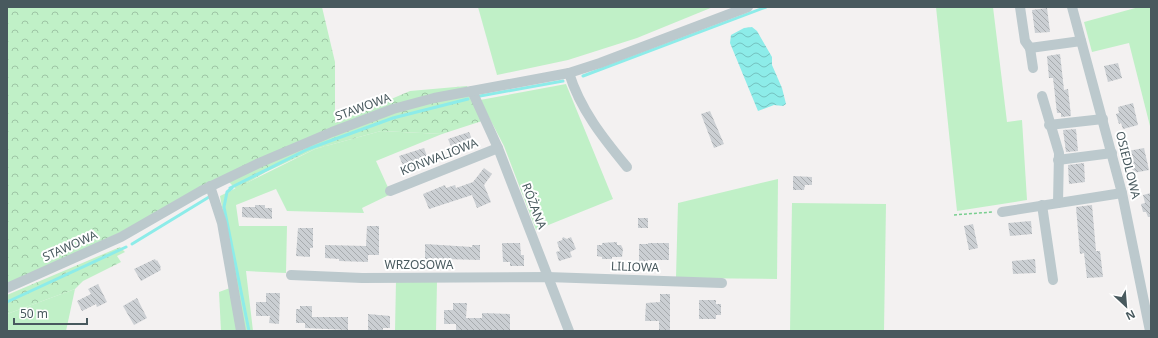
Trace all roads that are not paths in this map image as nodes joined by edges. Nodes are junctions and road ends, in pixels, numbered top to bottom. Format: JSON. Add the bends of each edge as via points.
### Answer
{"nodes":[{"id":1,"x":748,"y":7,"type":"edge"},
{"id":2,"x":1020,"y":7,"type":"edge"},
{"id":3,"x":1072,"y":7,"type":"edge"},
{"id":4,"x":1081,"y":41,"type":"junction"},
{"id":5,"x":1030,"y":48,"type":"junction"},
{"id":6,"x":1033,"y":68,"type":"dead end"},
{"id":7,"x":569,"y":73,"type":"junction"},
{"id":8,"x":472,"y":91,"type":"junction"},
{"id":9,"x":1042,"y":96,"type":"dead end"},
{"id":10,"x":1103,"y":119,"type":"junction"},
{"id":11,"x":1049,"y":124,"type":"junction"},
{"id":12,"x":498,"y":148,"type":"junction"},
{"id":13,"x":1112,"y":153,"type":"junction"},
{"id":14,"x":1058,"y":160,"type":"junction"},
{"id":15,"x":627,"y":167,"type":"dead end"},
{"id":16,"x":210,"y":186,"type":"junction"},
{"id":17,"x":390,"y":191,"type":"dead end"},
{"id":18,"x":1122,"y":193,"type":"junction"},
{"id":19,"x":1058,"y":203,"type":"junction"},
{"id":20,"x":1042,"y":206,"type":"junction"},
{"id":21,"x":1002,"y":212,"type":"road end"},
{"id":22,"x":291,"y":275,"type":"dead end"},
{"id":23,"x":547,"y":277,"type":"junction"},
{"id":24,"x":1053,"y":280,"type":"dead end"},
{"id":25,"x":722,"y":283,"type":"dead end"},
{"id":26,"x":7,"y":288,"type":"edge"},
{"id":27,"x":240,"y":331,"type":"edge"},
{"id":28,"x":569,"y":331,"type":"edge"},
{"id":29,"x":1150,"y":331,"type":"edge"}],
"edges":[{"from":1,"to":7,"type":"street","name":"STAWOWA"},
{"from":2,"to":5,"type":"street","via":[[1025,41]]},
{"from":3,"to":4,"type":"street","name":"OSIEDLOWA"},
{"from":4,"to":5,"type":"street"},
{"from":4,"to":10,"type":"street","name":"OSIEDLOWA"},
{"from":5,"to":6,"type":"street"},
{"from":7,"to":8,"type":"street","name":"STAWOWA"},
{"from":7,"to":15,"type":"street","via":[[593,124]]},
{"from":8,"to":12,"type":"street","name":"RÓŻANA"},
{"from":8,"to":16,"type":"street","name":"STAWOWA","via":[[393,109],[295,147]]},
{"from":9,"to":11,"type":"street"},
{"from":10,"to":11,"type":"street"},
{"from":10,"to":13,"type":"street","name":"OSIEDLOWA"},
{"from":11,"to":14,"type":"street","via":[[1059,153]]},
{"from":12,"to":17,"type":"street","name":"KONWALIOWA"},
{"from":12,"to":23,"type":"street","name":"RÓŻANA"},
{"from":13,"to":14,"type":"street"},
{"from":13,"to":18,"type":"street","name":"OSIEDLOWA"},
{"from":14,"to":19,"type":"street"},
{"from":16,"to":26,"type":"street","name":"STAWOWA","via":[[121,237]]},
{"from":16,"to":27,"type":"street","via":[[222,223]]},
{"from":18,"to":19,"type":"street"},
{"from":18,"to":29,"type":"street","name":"OSIEDLOWA"},
{"from":19,"to":20,"type":"street"},
{"from":20,"to":21,"type":"street"},
{"from":20,"to":24,"type":"street"},
{"from":22,"to":23,"type":"street","name":"WRZOSOWA","via":[[362,278]]},
{"from":23,"to":25,"type":"street","name":"LILIOWA"},
{"from":23,"to":28,"type":"street","name":"RÓŻANA"}]}
